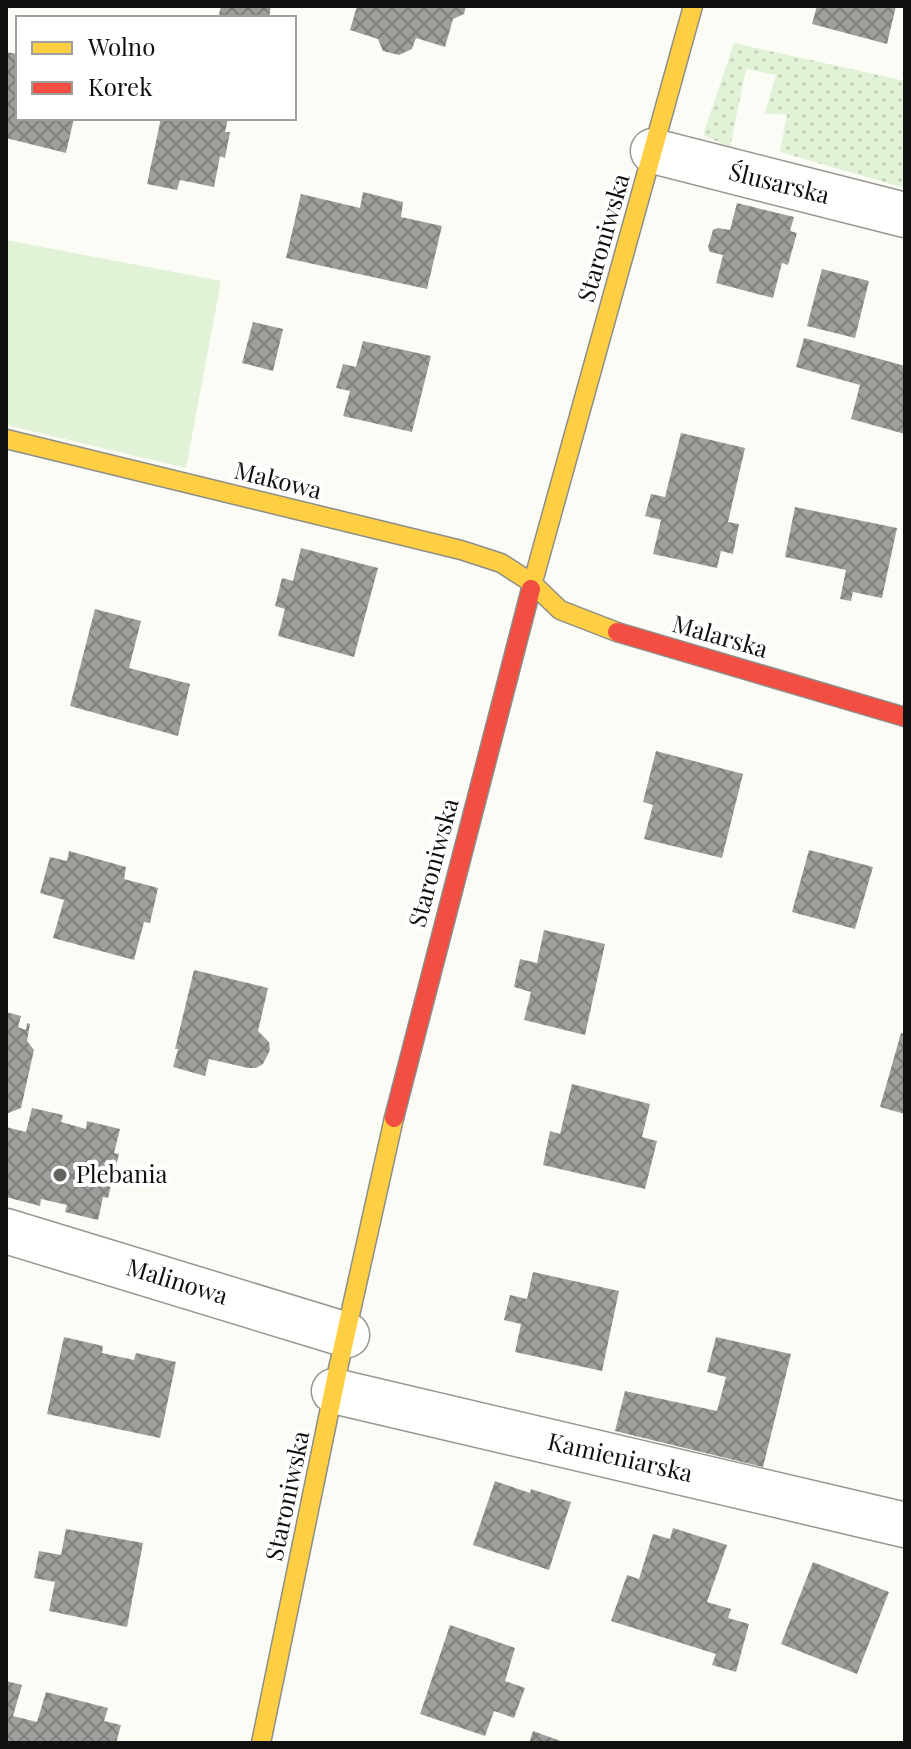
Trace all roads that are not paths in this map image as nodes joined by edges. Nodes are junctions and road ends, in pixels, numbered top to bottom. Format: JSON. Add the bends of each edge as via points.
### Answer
{"nodes":[{"id":1,"x":693,"y":6,"type":"edge"},
{"id":2,"x":653,"y":151,"type":"junction"},
{"id":3,"x":905,"y":215,"type":"edge"},
{"id":4,"x":6,"y":439,"type":"edge"},
{"id":5,"x":532,"y":583,"type":"junction"},
{"id":6,"x":905,"y":717,"type":"edge"},
{"id":7,"x":6,"y":1231,"type":"edge"},
{"id":8,"x":347,"y":1335,"type":"junction"},
{"id":9,"x":334,"y":1391,"type":"junction"},
{"id":10,"x":904,"y":1520,"type":"edge"},
{"id":11,"x":261,"y":1743,"type":"edge"}],
"edges":[{"from":1,"to":2,"type":"street","name":"Staroniwska"},
{"from":2,"to":3,"type":"street","name":"Ślusarska"},
{"from":2,"to":5,"type":"street","name":"Staroniwska"},
{"from":4,"to":5,"type":"street","name":"Makowa","via":[[461,550],[501,563]]},
{"from":5,"to":6,"type":"street","name":"Malarska","via":[[560,610],[604,628]]},
{"from":5,"to":8,"type":"street","name":"Staroniwska","via":[[387,1151]]},
{"from":7,"to":8,"type":"street","name":"Malinowa"},
{"from":8,"to":9,"type":"street","name":"Staroniwska"},
{"from":9,"to":10,"type":"street","name":"Kamieniarska"},
{"from":9,"to":11,"type":"street","name":"Staroniwska"}]}
